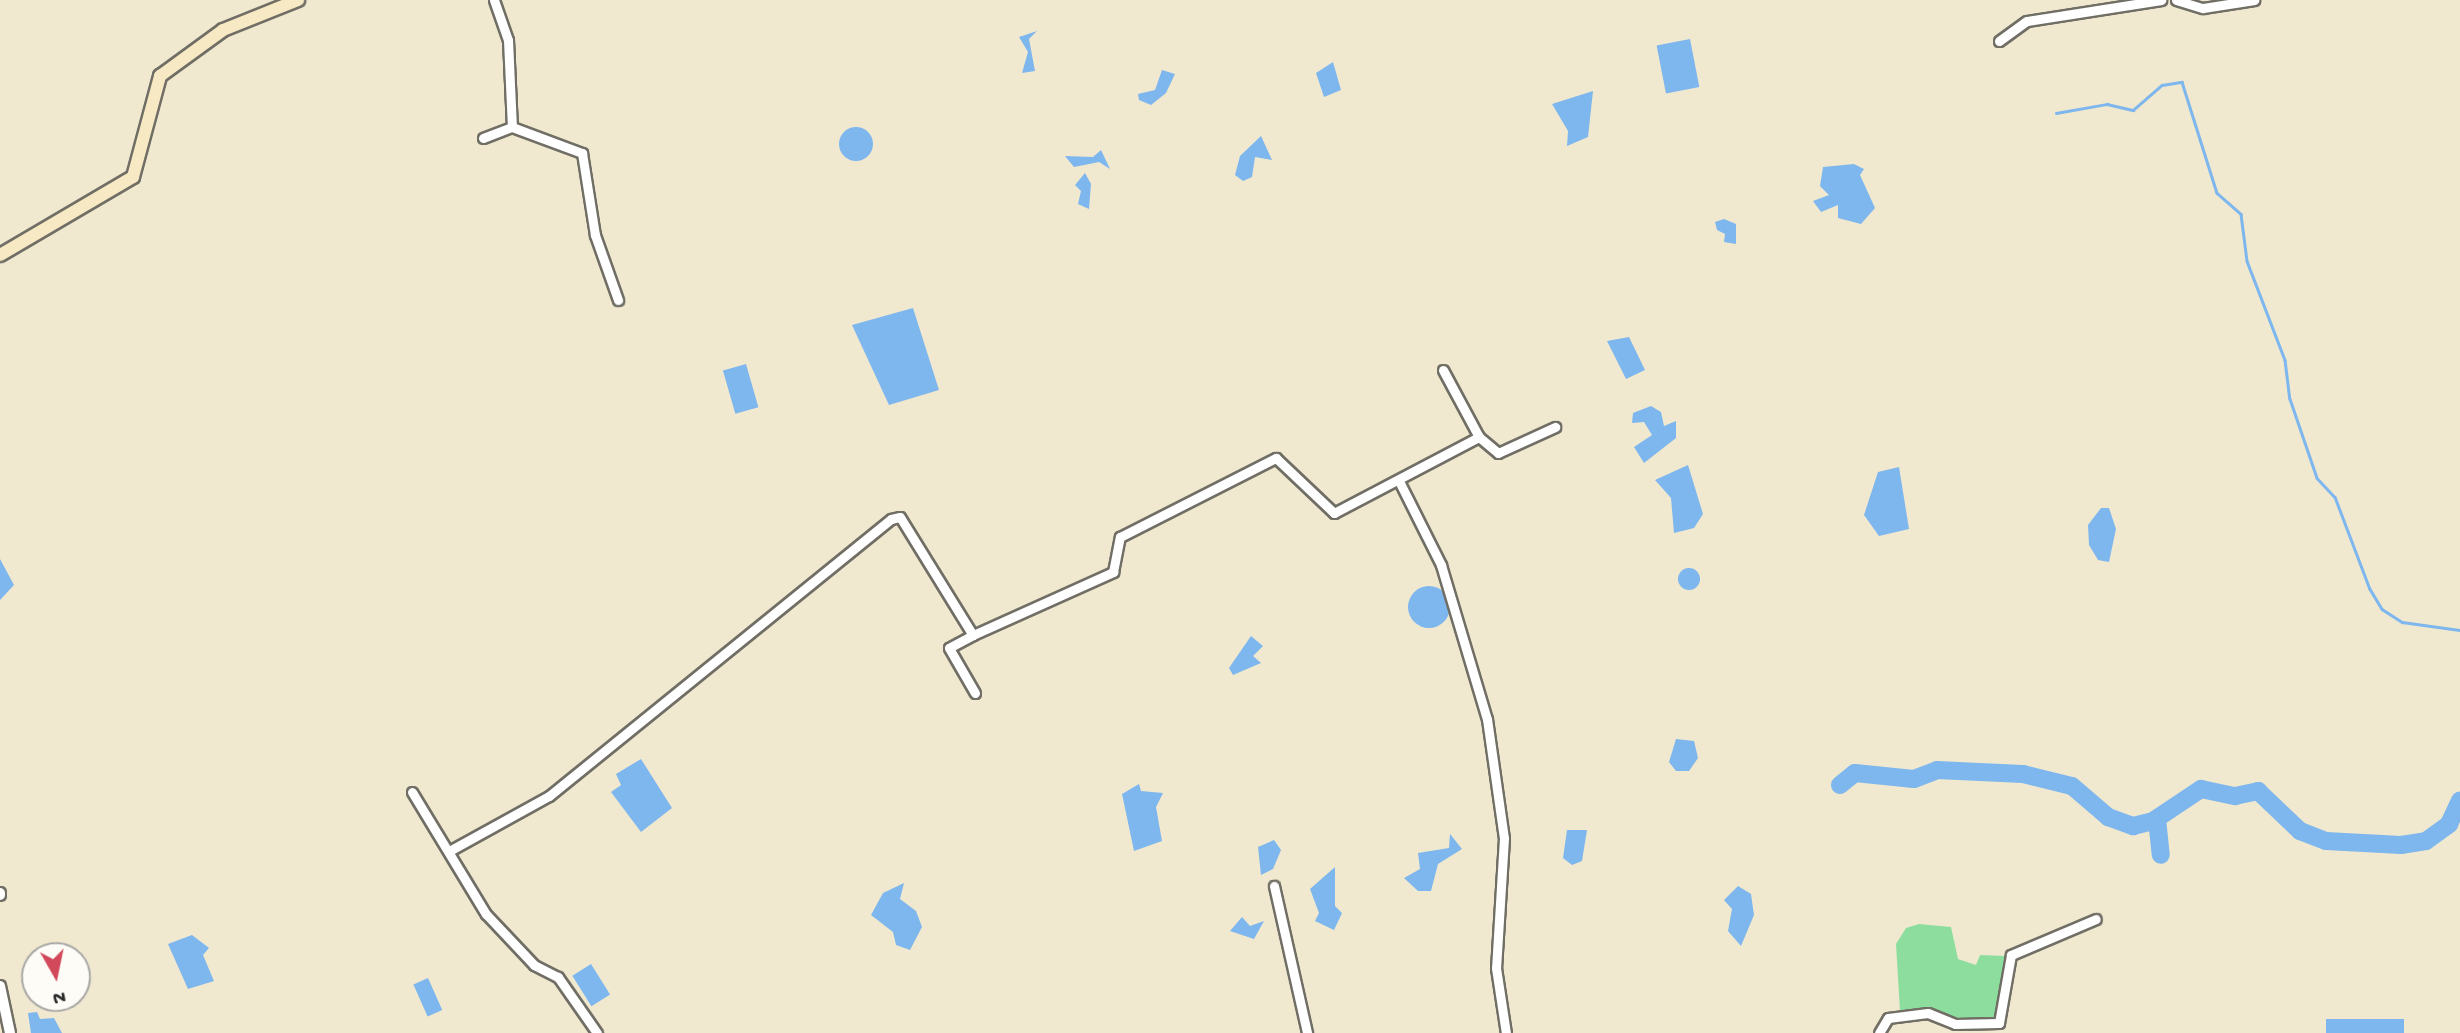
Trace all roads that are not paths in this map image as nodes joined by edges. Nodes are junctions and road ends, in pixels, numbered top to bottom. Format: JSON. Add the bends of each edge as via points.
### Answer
{"nodes":[{"id":1,"x":298,"y":0,"type":"edge"},
{"id":2,"x":494,"y":0,"type":"edge"},
{"id":3,"x":2161,"y":0,"type":"edge"},
{"id":4,"x":2176,"y":0,"type":"edge"},
{"id":5,"x":2254,"y":0,"type":"edge"},
{"id":6,"x":1999,"y":41,"type":"dead end"},
{"id":7,"x":512,"y":127,"type":"junction"},
{"id":8,"x":483,"y":138,"type":"dead end"},
{"id":9,"x":0,"y":255,"type":"edge"},
{"id":10,"x":618,"y":300,"type":"dead end"},
{"id":11,"x":1443,"y":370,"type":"dead end"},
{"id":12,"x":1555,"y":427,"type":"dead end"},
{"id":13,"x":1479,"y":437,"type":"junction"},
{"id":14,"x":1399,"y":481,"type":"junction"},
{"id":15,"x":972,"y":635,"type":"junction"},
{"id":16,"x":975,"y":693,"type":"dead end"},
{"id":17,"x":412,"y":792,"type":"dead end"},
{"id":18,"x":451,"y":850,"type":"junction"},
{"id":19,"x":1274,"y":886,"type":"dead end"},
{"id":20,"x":2096,"y":919,"type":"dead end"},
{"id":21,"x":0,"y":986,"type":"edge"},
{"id":22,"x":10,"y":1033,"type":"edge"},
{"id":23,"x":597,"y":1033,"type":"edge"},
{"id":24,"x":1307,"y":1033,"type":"edge"},
{"id":25,"x":1506,"y":1033,"type":"edge"},
{"id":26,"x":1879,"y":1033,"type":"edge"}],
"edges":[{"from":1,"to":9,"type":"main road","via":[[223,30],[160,76],[133,177]]},
{"from":2,"to":7,"type":"street","via":[[508,40]]},
{"from":3,"to":6,"type":"street","via":[[2027,21]]},
{"from":4,"to":5,"type":"street","via":[[2203,8]]},
{"from":7,"to":8,"type":"street"},
{"from":7,"to":10,"type":"street","via":[[582,153],[595,235]]},
{"from":11,"to":13,"type":"street"},
{"from":12,"to":13,"type":"street","via":[[1500,454]]},
{"from":13,"to":14,"type":"street"},
{"from":14,"to":15,"type":"street","via":[[1329,513],[1276,458],[1120,537],[1113,572]]},
{"from":14,"to":25,"type":"street","via":[[1441,565],[1487,719],[1504,838],[1496,968]]},
{"from":15,"to":16,"type":"street","via":[[949,648]]},
{"from":15,"to":18,"type":"street","via":[[900,517],[891,519],[549,796]]},
{"from":17,"to":18,"type":"street"},
{"from":18,"to":23,"type":"street","via":[[486,914],[534,965],[558,977]]},
{"from":19,"to":24,"type":"street"},
{"from":20,"to":26,"type":"street","via":[[2011,954],[1999,1023],[1955,1024],[1928,1013],[1888,1018]]},
{"from":21,"to":22,"type":"street"}]}
